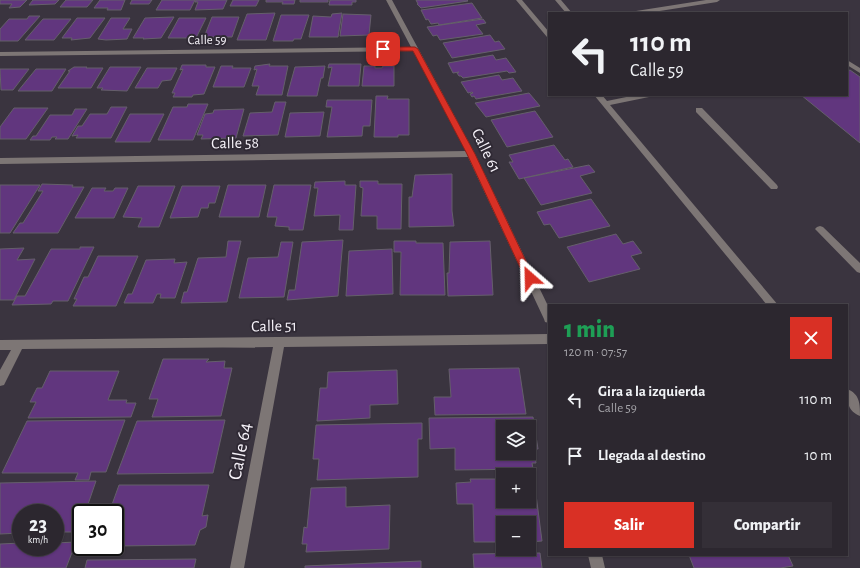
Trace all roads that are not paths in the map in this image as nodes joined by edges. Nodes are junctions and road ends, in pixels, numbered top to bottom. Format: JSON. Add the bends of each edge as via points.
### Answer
{"nodes":[{"id":1,"x":389,"y":0,"type":"edge"},
{"id":2,"x":519,"y":0,"type":"edge"},
{"id":3,"x":558,"y":0,"type":"edge"},
{"id":4,"x":717,"y":0,"type":"edge"},
{"id":5,"x":568,"y":12,"type":"edge"},
{"id":6,"x":642,"y":12,"type":"edge"},
{"id":7,"x":548,"y":35,"type":"edge"},
{"id":8,"x":415,"y":49,"type":"junction"},
{"id":9,"x":0,"y":54,"type":"edge"},
{"id":10,"x":848,"y":63,"type":"edge"},
{"id":11,"x":860,"y":70,"type":"edge"},
{"id":12,"x":599,"y":96,"type":"edge"},
{"id":13,"x":642,"y":96,"type":"edge"},
{"id":14,"x":606,"y":104,"type":"junction"},
{"id":15,"x":699,"y":110,"type":"dead end"},
{"id":16,"x":471,"y":154,"type":"junction"},
{"id":17,"x":0,"y":161,"type":"edge"},
{"id":18,"x":774,"y":187,"type":"dead end"},
{"id":19,"x":820,"y":229,"type":"dead end"},
{"id":20,"x":860,"y":269,"type":"edge"},
{"id":21,"x":772,"y":304,"type":"edge"},
{"id":22,"x":548,"y":317,"type":"edge"},
{"id":23,"x":548,"y":339,"type":"edge"},
{"id":24,"x":280,"y":341,"type":"junction"},
{"id":25,"x":0,"y":345,"type":"edge"},
{"id":26,"x":19,"y":345,"type":"junction"},
{"id":27,"x":0,"y":381,"type":"edge"},
{"id":28,"x":848,"y":395,"type":"edge"},
{"id":29,"x":860,"y":410,"type":"edge"},
{"id":30,"x":595,"y":556,"type":"edge"},
{"id":31,"x":236,"y":568,"type":"edge"},
{"id":32,"x":598,"y":568,"type":"edge"}],
"edges":[{"from":1,"to":8,"type":"street","name":"Calle 61"},
{"from":2,"to":7,"type":"street"},
{"from":3,"to":5,"type":"street"},
{"from":4,"to":6,"type":"street"},
{"from":8,"to":9,"type":"street","name":"Calle 59"},
{"from":8,"to":16,"type":"street","name":"Calle 61"},
{"from":10,"to":11,"type":"street"},
{"from":12,"to":14,"type":"street"},
{"from":13,"to":14,"type":"street"},
{"from":14,"to":21,"type":"street"},
{"from":15,"to":18,"type":"street"},
{"from":16,"to":17,"type":"street","name":"Calle 58"},
{"from":16,"to":22,"type":"street","name":"Calle 61"},
{"from":19,"to":20,"type":"street"},
{"from":23,"to":24,"type":"street","name":"Calle 51"},
{"from":24,"to":26,"type":"street","name":"Calle 51"},
{"from":24,"to":31,"type":"street","name":"Calle 64"},
{"from":25,"to":26,"type":"street","name":"Calle 51"},
{"from":26,"to":27,"type":"street"},
{"from":28,"to":29,"type":"street"},
{"from":30,"to":32,"type":"street"}]}
